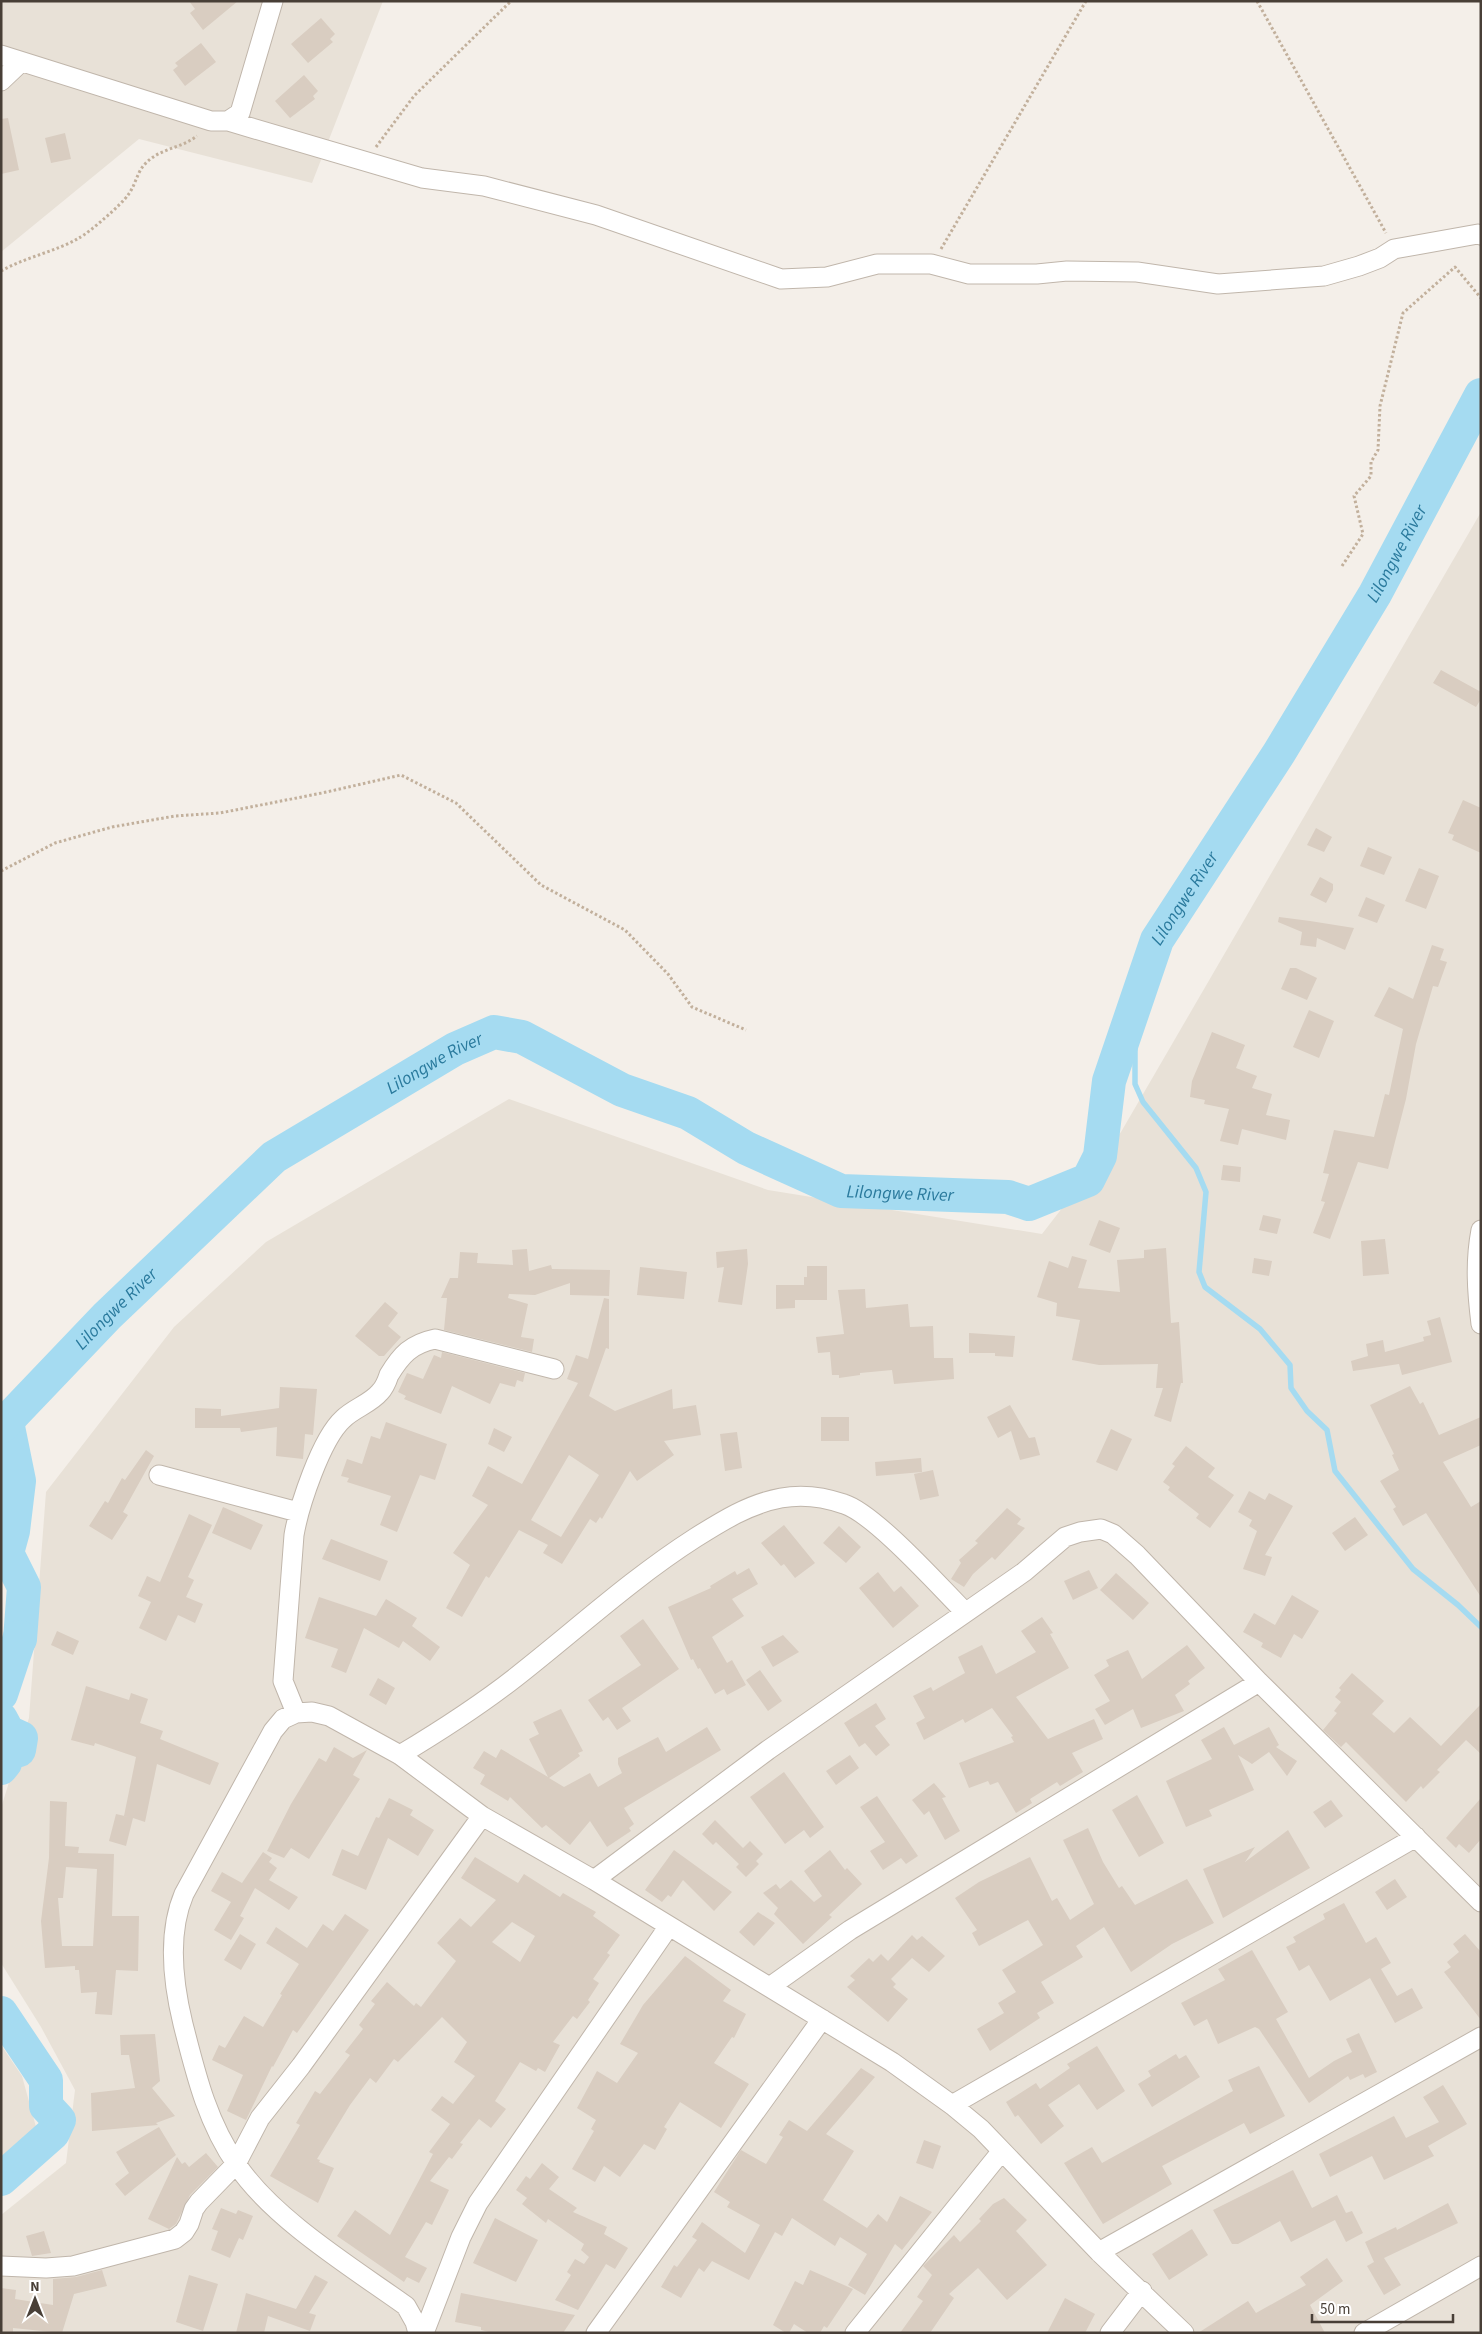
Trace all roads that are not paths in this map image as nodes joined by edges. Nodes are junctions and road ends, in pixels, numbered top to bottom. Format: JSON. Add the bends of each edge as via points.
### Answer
{"nodes":[{"id":1,"x":273,"y":1,"type":"edge"},
{"id":2,"x":1,"y":55,"type":"edge"},
{"id":3,"x":21,"y":62,"type":"junction"},
{"id":4,"x":1,"y":81,"type":"edge"},
{"id":5,"x":219,"y":121,"type":"junction"},
{"id":6,"x":1481,"y":235,"type":"edge"},
{"id":7,"x":1481,"y":1230,"type":"edge"},
{"id":8,"x":1481,"y":1324,"type":"edge"},
{"id":9,"x":554,"y":1369,"type":"dead end"},
{"id":10,"x":158,"y":1475,"type":"dead end"},
{"id":11,"x":298,"y":1512,"type":"junction"},
{"id":12,"x":965,"y":1612,"type":"junction"},
{"id":13,"x":1260,"y":1682,"type":"junction"},
{"id":14,"x":296,"y":1713,"type":"junction"},
{"id":15,"x":400,"y":1755,"type":"junction"},
{"id":16,"x":482,"y":1816,"type":"junction"},
{"id":17,"x":1416,"y":1837,"type":"junction"},
{"id":18,"x":594,"y":1880,"type":"junction"},
{"id":19,"x":1481,"y":1902,"type":"edge"},
{"id":20,"x":669,"y":1926,"type":"junction"},
{"id":21,"x":770,"y":1986,"type":"junction"},
{"id":22,"x":822,"y":2019,"type":"junction"},
{"id":23,"x":1481,"y":2037,"type":"edge"},
{"id":24,"x":952,"y":2104,"type":"junction"},
{"id":25,"x":1001,"y":2152,"type":"junction"},
{"id":26,"x":236,"y":2164,"type":"junction"},
{"id":27,"x":1100,"y":2252,"type":"junction"},
{"id":28,"x":1,"y":2266,"type":"edge"},
{"id":29,"x":1481,"y":2266,"type":"edge"},
{"id":30,"x":1142,"y":2290,"type":"junction"},
{"id":31,"x":418,"y":2333,"type":"edge"},
{"id":32,"x":424,"y":2333,"type":"edge"},
{"id":33,"x":596,"y":2333,"type":"edge"},
{"id":34,"x":855,"y":2333,"type":"edge"},
{"id":35,"x":1110,"y":2333,"type":"edge"},
{"id":36,"x":1184,"y":2333,"type":"edge"},
{"id":37,"x":1364,"y":2333,"type":"edge"}],
"edges":[{"from":1,"to":5,"type":"street","via":[[240,113]]},
{"from":2,"to":3,"type":"street"},
{"from":3,"to":4,"type":"street"},
{"from":3,"to":5,"type":"street"},
{"from":5,"to":6,"type":"street","via":[[422,178],[484,186],[596,215],[781,278],[827,277],[877,264],[931,264],[969,274],[1137,272],[1218,284],[1324,276],[1380,258],[1394,249]]},
{"from":7,"to":8,"type":"street","via":[[1476,1282]]},
{"from":9,"to":11,"type":"street","via":[[435,1339],[415,1345],[399,1358],[381,1392],[340,1421],[325,1445]]},
{"from":10,"to":11,"type":"street"},
{"from":11,"to":14,"type":"street","via":[[283,1681]]},
{"from":12,"to":13,"type":"street","via":[[1024,1572],[1065,1537],[1101,1529],[1113,1534],[1137,1555]]},
{"from":12,"to":15,"type":"street","via":[[893,1540],[846,1504],[804,1496],[781,1498],[752,1506],[724,1520],[660,1560],[462,1718]]},
{"from":12,"to":18,"type":"street","via":[[768,1750]]},
{"from":13,"to":17,"type":"street"},
{"from":13,"to":21,"type":"street","via":[[850,1930]]},
{"from":14,"to":15,"type":"street","via":[[329,1716]]},
{"from":14,"to":26,"type":"street","via":[[284,1719],[273,1731],[177,1909],[174,1964],[177,1999],[199,2088]]},
{"from":15,"to":16,"type":"street"},
{"from":16,"to":18,"type":"street"},
{"from":16,"to":26,"type":"street","via":[[302,2066],[260,2118]]},
{"from":17,"to":19,"type":"street"},
{"from":17,"to":24,"type":"street"},
{"from":18,"to":20,"type":"street"},
{"from":20,"to":21,"type":"street"},
{"from":20,"to":32,"type":"street","via":[[478,2203],[461,2237]]},
{"from":21,"to":22,"type":"street"},
{"from":22,"to":24,"type":"street"},
{"from":22,"to":33,"type":"street"},
{"from":23,"to":27,"type":"street"},
{"from":24,"to":25,"type":"street"},
{"from":25,"to":27,"type":"street"},
{"from":25,"to":34,"type":"street"},
{"from":26,"to":28,"type":"street","via":[[199,2202],[184,2232],[175,2239],[73,2266]]},
{"from":26,"to":31,"type":"street","via":[[248,2181],[286,2217],[406,2306],[416,2322]]},
{"from":27,"to":30,"type":"street"},
{"from":29,"to":37,"type":"street"},
{"from":30,"to":35,"type":"street"},
{"from":30,"to":36,"type":"street"}]}
